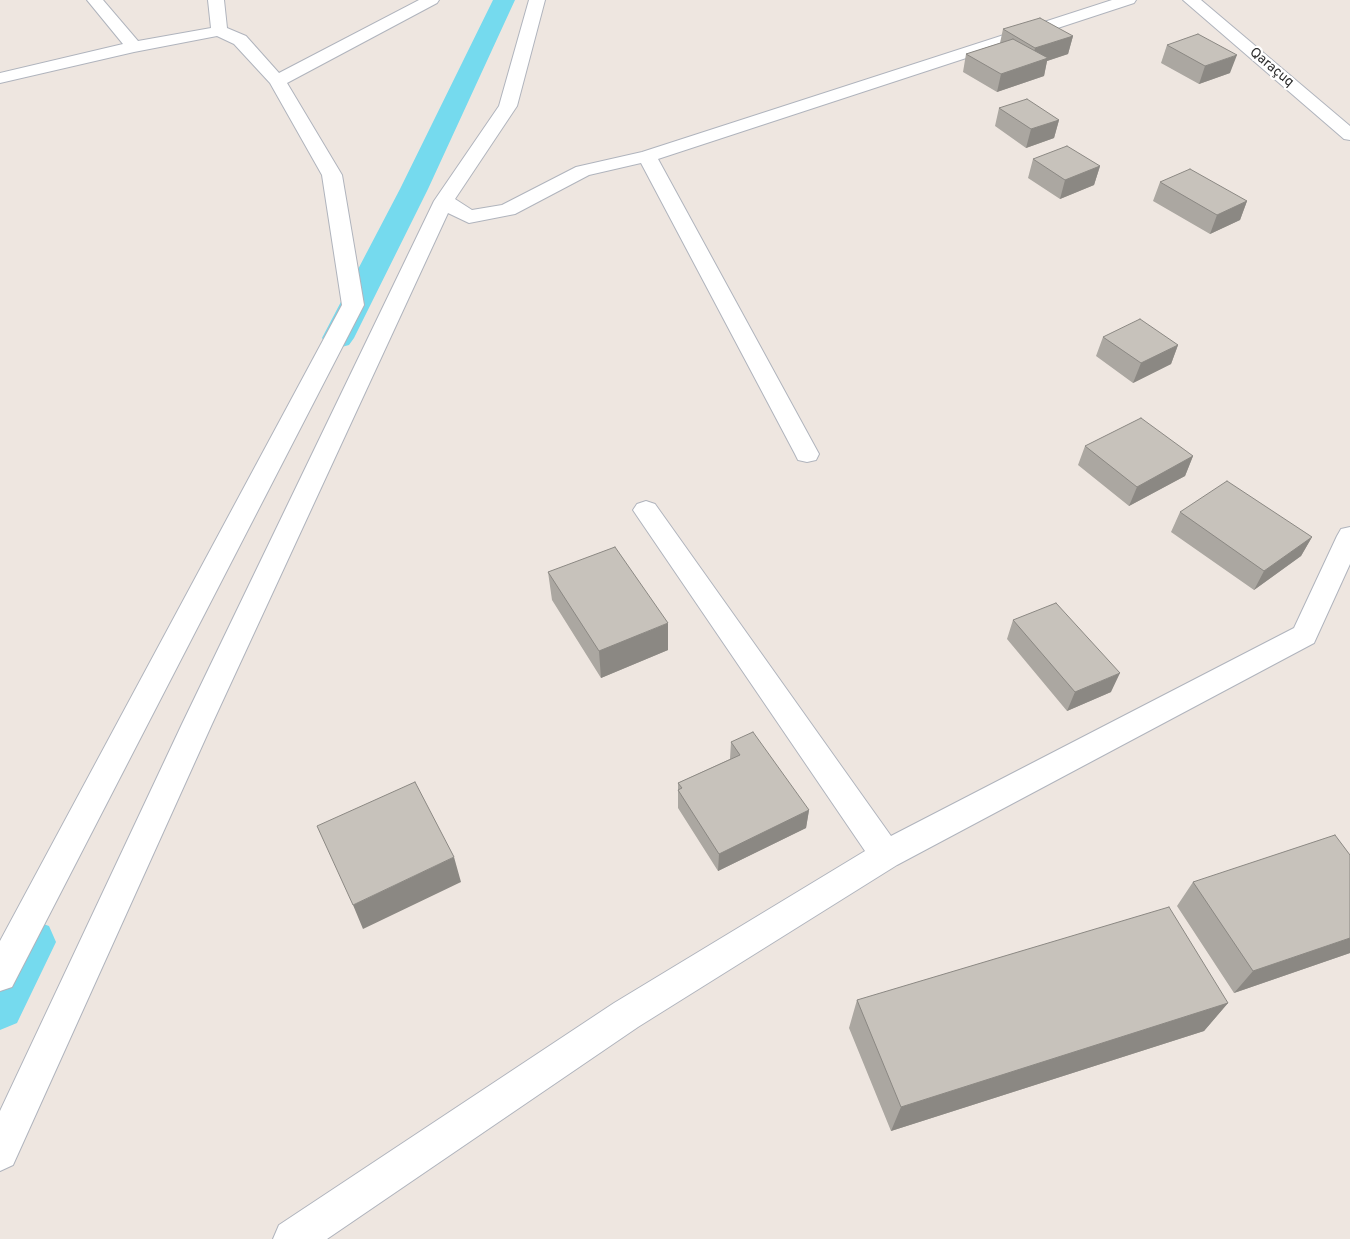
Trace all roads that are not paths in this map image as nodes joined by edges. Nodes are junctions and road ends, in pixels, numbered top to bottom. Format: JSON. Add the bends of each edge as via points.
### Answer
{"nodes":[{"id":1,"x":95,"y":0,"type":"edge"},
{"id":2,"x":216,"y":0,"type":"edge"},
{"id":3,"x":431,"y":0,"type":"edge"},
{"id":4,"x":537,"y":0,"type":"edge"},
{"id":5,"x":1128,"y":0,"type":"edge"},
{"id":6,"x":1191,"y":0,"type":"edge"},
{"id":7,"x":220,"y":31,"type":"junction"},
{"id":8,"x":134,"y":47,"type":"junction"},
{"id":9,"x":0,"y":78,"type":"edge"},
{"id":10,"x":277,"y":81,"type":"junction"},
{"id":11,"x":1350,"y":135,"type":"edge"},
{"id":12,"x":647,"y":156,"type":"junction"},
{"id":13,"x":444,"y":201,"type":"junction"},
{"id":14,"x":807,"y":454,"type":"dead end"},
{"id":15,"x":646,"y":510,"type":"dead end"},
{"id":16,"x":1350,"y":536,"type":"edge"},
{"id":17,"x":886,"y":855,"type":"junction"},
{"id":18,"x":0,"y":975,"type":"edge"},
{"id":19,"x":0,"y":1152,"type":"edge"},
{"id":20,"x":293,"y":1239,"type":"edge"}],
"edges":[{"from":1,"to":8,"type":"street"},
{"from":2,"to":7,"type":"street"},
{"from":3,"to":10,"type":"street"},
{"from":4,"to":13,"type":"street","via":[[508,106]]},
{"from":5,"to":12,"type":"street"},
{"from":6,"to":11,"type":"street","name":"Qaraçuq"},
{"from":7,"to":8,"type":"street"},
{"from":7,"to":10,"type":"street","via":[[240,40]]},
{"from":8,"to":9,"type":"street"},
{"from":10,"to":18,"type":"street","via":[[332,175],[353,305]]},
{"from":12,"to":13,"type":"street","via":[[583,171],[508,210],[469,218]]},
{"from":12,"to":14,"type":"street"},
{"from":13,"to":19,"type":"street","via":[[197,724]]},
{"from":15,"to":17,"type":"street"},
{"from":16,"to":17,"type":"street","via":[[1304,635]]},
{"from":17,"to":20,"type":"street","via":[[626,1015]]}]}
